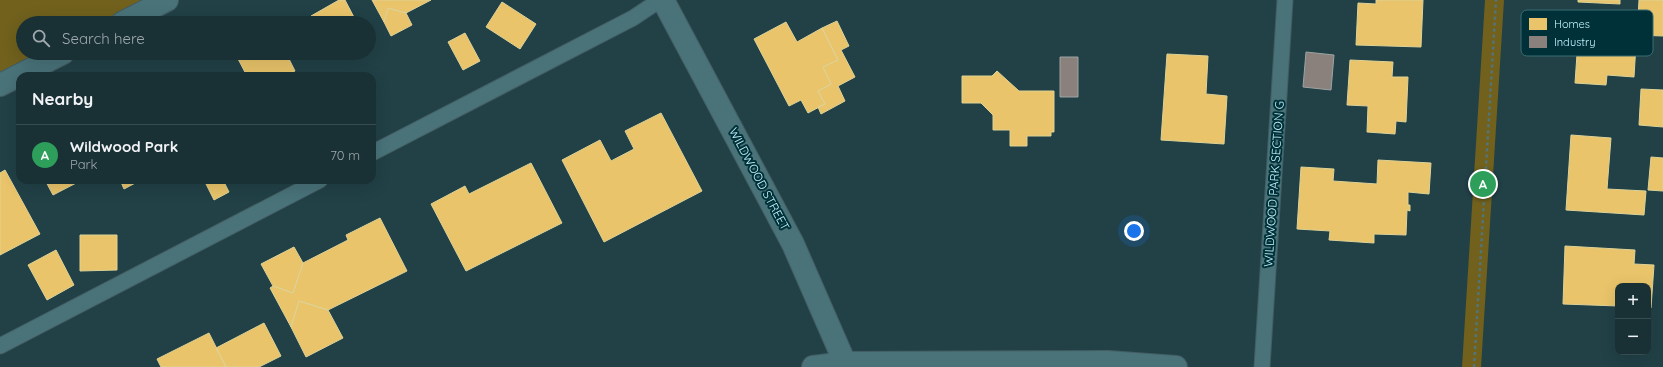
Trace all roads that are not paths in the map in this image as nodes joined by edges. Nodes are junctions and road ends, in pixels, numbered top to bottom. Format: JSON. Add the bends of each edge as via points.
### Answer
{"nodes":[{"id":1,"x":167,"y":0,"type":"edge"},
{"id":2,"x":660,"y":0,"type":"edge"},
{"id":3,"x":663,"y":0,"type":"edge"},
{"id":4,"x":1285,"y":0,"type":"edge"},
{"id":5,"x":136,"y":16,"type":"edge"},
{"id":6,"x":50,"y":60,"type":"edge"},
{"id":7,"x":27,"y":72,"type":"edge"},
{"id":8,"x":16,"y":78,"type":"edge"},
{"id":9,"x":0,"y":86,"type":"edge"},
{"id":10,"x":376,"y":151,"type":"edge"},
{"id":11,"x":312,"y":184,"type":"edge"},
{"id":12,"x":0,"y":346,"type":"edge"},
{"id":13,"x":845,"y":363,"type":"junction"},
{"id":14,"x":813,"y":367,"type":"edge"},
{"id":15,"x":1176,"y":367,"type":"edge"},
{"id":16,"x":1262,"y":367,"type":"edge"}],
"edges":[{"from":1,"to":5,"type":"street"},
{"from":2,"to":10,"type":"lane","via":[[632,18]]},
{"from":3,"to":13,"type":"street","name":"WILDWOOD STREET","via":[[793,244]]},
{"from":4,"to":16,"type":"lane","name":"WILDWOOD PARK SECTION G"},
{"from":6,"to":7,"type":"street"},
{"from":8,"to":9,"type":"street"},
{"from":11,"to":12,"type":"lane"},
{"from":13,"to":14,"type":"street"},
{"from":13,"to":15,"type":"street","via":[[1108,362]]}]}
